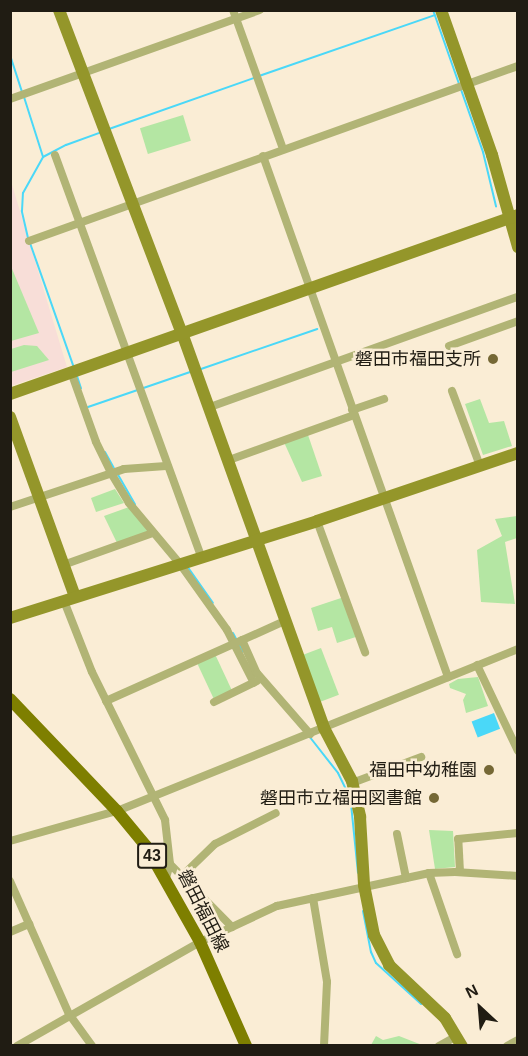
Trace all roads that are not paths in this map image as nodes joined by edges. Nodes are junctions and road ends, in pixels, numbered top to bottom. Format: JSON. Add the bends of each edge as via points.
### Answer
{"nodes":[{"id":1,"x":59,"y":10,"type":"edge"},
{"id":2,"x":260,"y":10,"type":"edge"},
{"id":3,"x":441,"y":10,"type":"edge"},
{"id":4,"x":234,"y":15,"type":"edge"},
{"id":5,"x":518,"y":66,"type":"edge"},
{"id":6,"x":83,"y":74,"type":"junction"},
{"id":7,"x":467,"y":84,"type":"junction"},
{"id":8,"x":10,"y":99,"type":"edge"},
{"id":9,"x":283,"y":149,"type":"junction"},
{"id":10,"x":55,"y":155,"type":"dead end"},
{"id":11,"x":263,"y":156,"type":"junction"},
{"id":12,"x":134,"y":202,"type":"junction"},
{"id":13,"x":513,"y":217,"type":"edge"},
{"id":14,"x":80,"y":222,"type":"junction"},
{"id":15,"x":28,"y":240,"type":"dead end"},
{"id":16,"x":518,"y":247,"type":"edge"},
{"id":17,"x":308,"y":287,"type":"junction"},
{"id":18,"x":518,"y":297,"type":"edge"},
{"id":19,"x":518,"y":321,"type":"edge"},
{"id":20,"x":182,"y":333,"type":"junction"},
{"id":21,"x":449,"y":346,"type":"dead end"},
{"id":22,"x":126,"y":352,"type":"junction"},
{"id":23,"x":336,"y":362,"type":"junction"},
{"id":24,"x":71,"y":372,"type":"junction"},
{"id":25,"x":452,"y":391,"type":"dead end"},
{"id":26,"x":10,"y":394,"type":"edge"},
{"id":27,"x":384,"y":399,"type":"dead end"},
{"id":28,"x":210,"y":407,"type":"junction"},
{"id":29,"x":353,"y":413,"type":"junction"},
{"id":30,"x":10,"y":417,"type":"edge"},
{"id":31,"x":518,"y":453,"type":"edge"},
{"id":32,"x":229,"y":460,"type":"junction"},
{"id":33,"x":166,"y":466,"type":"junction"},
{"id":34,"x":480,"y":466,"type":"junction"},
{"id":35,"x":111,"y":473,"type":"junction"},
{"id":36,"x":39,"y":497,"type":"junction"},
{"id":37,"x":383,"y":499,"type":"junction"},
{"id":38,"x":10,"y":507,"type":"edge"},
{"id":39,"x":317,"y":521,"type":"junction"},
{"id":40,"x":153,"y":532,"type":"junction"},
{"id":41,"x":257,"y":540,"type":"junction"},
{"id":42,"x":201,"y":557,"type":"junction"},
{"id":43,"x":180,"y":564,"type":"junction"},
{"id":44,"x":63,"y":565,"type":"junction"},
{"id":45,"x":69,"y":599,"type":"junction"},
{"id":46,"x":10,"y":618,"type":"edge"},
{"id":47,"x":285,"y":621,"type":"junction"},
{"id":48,"x":238,"y":641,"type":"junction"},
{"id":49,"x":518,"y":649,"type":"edge"},
{"id":50,"x":365,"y":652,"type":"dead end"},
{"id":51,"x":477,"y":665,"type":"junction"},
{"id":52,"x":448,"y":677,"type":"junction"},
{"id":53,"x":258,"y":680,"type":"junction"},
{"id":54,"x":10,"y":699,"type":"edge"},
{"id":55,"x":106,"y":701,"type":"junction"},
{"id":56,"x":214,"y":702,"type":"dead end"},
{"id":57,"x":324,"y":728,"type":"junction"},
{"id":58,"x":310,"y":734,"type":"junction"},
{"id":59,"x":518,"y":751,"type":"edge"},
{"id":60,"x":421,"y":756,"type":"dead end"},
{"id":61,"x":352,"y":783,"type":"junction"},
{"id":62,"x":154,"y":796,"type":"junction"},
{"id":63,"x":117,"y":811,"type":"junction"},
{"id":64,"x":276,"y":813,"type":"dead end"},
{"id":65,"x":518,"y":833,"type":"edge"},
{"id":66,"x":397,"y":834,"type":"dead end"},
{"id":67,"x":10,"y":841,"type":"edge"},
{"id":68,"x":146,"y":846,"type":"junction"},
{"id":69,"x":170,"y":864,"type":"junction"},
{"id":70,"x":460,"y":872,"type":"junction"},
{"id":71,"x":429,"y":873,"type":"junction"},
{"id":72,"x":182,"y":876,"type":"junction"},
{"id":73,"x":518,"y":876,"type":"edge"},
{"id":74,"x":166,"y":878,"type":"junction"},
{"id":75,"x":405,"y":878,"type":"junction"},
{"id":76,"x":10,"y":881,"type":"edge"},
{"id":77,"x":364,"y":885,"type":"junction"},
{"id":78,"x":313,"y":898,"type":"junction"},
{"id":79,"x":29,"y":924,"type":"junction"},
{"id":80,"x":232,"y":927,"type":"junction"},
{"id":81,"x":10,"y":932,"type":"edge"},
{"id":82,"x":200,"y":942,"type":"junction"},
{"id":83,"x":457,"y":954,"type":"dead end"},
{"id":84,"x":69,"y":1014,"type":"junction"},
{"id":85,"x":518,"y":1040,"type":"edge"},
{"id":86,"x":460,"y":1041,"type":"edge"},
{"id":87,"x":17,"y":1046,"type":"edge"},
{"id":88,"x":92,"y":1046,"type":"edge"},
{"id":89,"x":246,"y":1046,"type":"edge"},
{"id":90,"x":324,"y":1046,"type":"edge"},
{"id":91,"x":439,"y":1046,"type":"edge"},
{"id":92,"x":507,"y":1046,"type":"edge"}],
"edges":[{"from":1,"to":6,"type":"street"},
{"from":2,"to":4,"type":"street"},
{"from":3,"to":7,"type":"street"},
{"from":4,"to":6,"type":"street"},
{"from":4,"to":9,"type":"street"},
{"from":5,"to":7,"type":"street"},
{"from":6,"to":8,"type":"street"},
{"from":6,"to":12,"type":"street"},
{"from":7,"to":9,"type":"street"},
{"from":7,"to":13,"type":"street"},
{"from":9,"to":11,"type":"street"},
{"from":10,"to":14,"type":"street"},
{"from":11,"to":12,"type":"street"},
{"from":11,"to":17,"type":"street"},
{"from":12,"to":14,"type":"street"},
{"from":12,"to":20,"type":"street"},
{"from":13,"to":16,"type":"street"},
{"from":13,"to":17,"type":"street"},
{"from":14,"to":15,"type":"street"},
{"from":14,"to":22,"type":"street"},
{"from":17,"to":20,"type":"street"},
{"from":17,"to":23,"type":"street"},
{"from":18,"to":23,"type":"street"},
{"from":19,"to":21,"type":"street"},
{"from":20,"to":22,"type":"street"},
{"from":20,"to":28,"type":"street"},
{"from":22,"to":24,"type":"street"},
{"from":22,"to":33,"type":"street"},
{"from":23,"to":28,"type":"street"},
{"from":23,"to":29,"type":"street"},
{"from":24,"to":26,"type":"street"},
{"from":24,"to":35,"type":"street"},
{"from":25,"to":34,"type":"street"},
{"from":27,"to":29,"type":"street"},
{"from":28,"to":32,"type":"street"},
{"from":29,"to":32,"type":"street"},
{"from":29,"to":37,"type":"street"},
{"from":30,"to":36,"type":"street"},
{"from":31,"to":34,"type":"street"},
{"from":32,"to":41,"type":"street"},
{"from":33,"to":35,"type":"street"},
{"from":33,"to":42,"type":"street"},
{"from":34,"to":37,"type":"street"},
{"from":35,"to":36,"type":"street"},
{"from":35,"to":40,"type":"street"},
{"from":36,"to":38,"type":"street"},
{"from":36,"to":44,"type":"street"},
{"from":37,"to":39,"type":"street"},
{"from":37,"to":52,"type":"street"},
{"from":39,"to":41,"type":"street"},
{"from":39,"to":50,"type":"street"},
{"from":40,"to":43,"type":"street"},
{"from":40,"to":44,"type":"street"},
{"from":41,"to":42,"type":"street"},
{"from":41,"to":47,"type":"street"},
{"from":42,"to":43,"type":"street"},
{"from":43,"to":45,"type":"street"},
{"from":43,"to":48,"type":"street"},
{"from":44,"to":45,"type":"street"},
{"from":45,"to":46,"type":"street"},
{"from":45,"to":55,"type":"street","via":[[92,672]]},
{"from":47,"to":48,"type":"street"},
{"from":47,"to":57,"type":"street"},
{"from":48,"to":53,"type":"street"},
{"from":48,"to":55,"type":"street"},
{"from":49,"to":51,"type":"street"},
{"from":51,"to":52,"type":"street"},
{"from":51,"to":59,"type":"street"},
{"from":52,"to":57,"type":"street"},
{"from":53,"to":56,"type":"street"},
{"from":53,"to":58,"type":"street"},
{"from":54,"to":63,"type":"main road","name":"磐田福田線","number":"43"},
{"from":55,"to":62,"type":"street"},
{"from":57,"to":58,"type":"street"},
{"from":57,"to":61,"type":"street"},
{"from":58,"to":62,"type":"street"},
{"from":60,"to":61,"type":"street"},
{"from":61,"to":77,"type":"street","via":[[360,818]]},
{"from":62,"to":63,"type":"street"},
{"from":62,"to":69,"type":"street","via":[[165,820]]},
{"from":63,"to":67,"type":"street"},
{"from":63,"to":68,"type":"main road","name":"磐田福田線","number":"43"},
{"from":64,"to":72,"type":"street","via":[[216,844]]},
{"from":65,"to":70,"type":"street","via":[[458,839]]},
{"from":66,"to":75,"type":"street"},
{"from":68,"to":69,"type":"street"},
{"from":68,"to":74,"type":"main road","name":"磐田福田線","number":"43"},
{"from":69,"to":72,"type":"street"},
{"from":69,"to":74,"type":"street"},
{"from":70,"to":71,"type":"street"},
{"from":70,"to":73,"type":"street"},
{"from":71,"to":75,"type":"street"},
{"from":71,"to":83,"type":"street"},
{"from":72,"to":80,"type":"street"},
{"from":74,"to":82,"type":"main road","name":"磐田福田線","number":"43"},
{"from":75,"to":77,"type":"street"},
{"from":76,"to":79,"type":"street"},
{"from":77,"to":78,"type":"street"},
{"from":77,"to":86,"type":"street","via":[[374,935],[389,964],[437,1010]]},
{"from":78,"to":80,"type":"street","via":[[277,906]]},
{"from":78,"to":90,"type":"street","via":[[327,982]]},
{"from":79,"to":81,"type":"street"},
{"from":79,"to":84,"type":"street"},
{"from":80,"to":82,"type":"street"},
{"from":82,"to":84,"type":"street"},
{"from":82,"to":89,"type":"main road","name":"磐田福田線","number":"43"},
{"from":84,"to":87,"type":"street"},
{"from":84,"to":88,"type":"street"},
{"from":85,"to":92,"type":"street"},
{"from":86,"to":91,"type":"street"}]}
